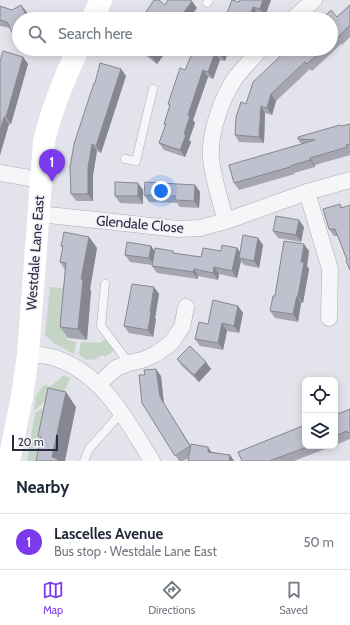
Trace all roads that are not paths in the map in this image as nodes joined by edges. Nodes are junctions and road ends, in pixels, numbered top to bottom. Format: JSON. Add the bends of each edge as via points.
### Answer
{"nodes":[{"id":1,"x":314,"y":0,"type":"edge"},
{"id":2,"x":301,"y":12,"type":"edge"},
{"id":3,"x":75,"y":56,"type":"edge"},
{"id":4,"x":254,"y":56,"type":"edge"},
{"id":5,"x":153,"y":89,"type":"dead end"},
{"id":6,"x":125,"y":159,"type":"dead end"},
{"id":7,"x":0,"y":173,"type":"edge"},
{"id":8,"x":41,"y":180,"type":"junction"},
{"id":9,"x":350,"y":180,"type":"edge"},
{"id":10,"x":307,"y":192,"type":"junction"},
{"id":11,"x":38,"y":214,"type":"junction"},
{"id":12,"x":226,"y":221,"type":"junction"},
{"id":13,"x":104,"y":284,"type":"dead end"},
{"id":14,"x":186,"y":307,"type":"dead end"},
{"id":15,"x":330,"y":318,"type":"dead end"},
{"id":16,"x":28,"y":354,"type":"junction"},
{"id":17,"x":129,"y":363,"type":"junction"},
{"id":18,"x":98,"y":384,"type":"junction"},
{"id":19,"x":121,"y":413,"type":"junction"},
{"id":20,"x":8,"y":461,"type":"edge"},
{"id":21,"x":84,"y":461,"type":"edge"},
{"id":22,"x":152,"y":461,"type":"edge"}],
"edges":[{"from":1,"to":2,"type":"street"},
{"from":3,"to":8,"type":"street","name":"Westdale Lane East","via":[[48,122]]},
{"from":4,"to":12,"type":"street","via":[[236,78],[215,121],[211,157]]},
{"from":5,"to":6,"type":"lane","via":[[136,161]]},
{"from":7,"to":8,"type":"street"},
{"from":8,"to":11,"type":"street","name":"Westdale Lane East"},
{"from":9,"to":10,"type":"street","name":"Glendale Close"},
{"from":10,"to":12,"type":"street","name":"Glendale Close"},
{"from":10,"to":15,"type":"street","via":[[330,269]]},
{"from":11,"to":12,"type":"street","name":"Glendale Close","via":[[178,229],[200,228]]},
{"from":11,"to":16,"type":"street","name":"Westdale Lane East"},
{"from":13,"to":17,"type":"lane","via":[[101,326]]},
{"from":14,"to":17,"type":"street","via":[[182,327],[171,344],[156,354]]},
{"from":16,"to":18,"type":"street","via":[[57,358],[76,367]]},
{"from":16,"to":20,"type":"street","name":"Westdale Lane East","via":[[22,397]]},
{"from":17,"to":18,"type":"street","via":[[116,368]]},
{"from":18,"to":19,"type":"street"},
{"from":19,"to":21,"type":"lane","via":[[89,449]]},
{"from":19,"to":22,"type":"street"}]}
